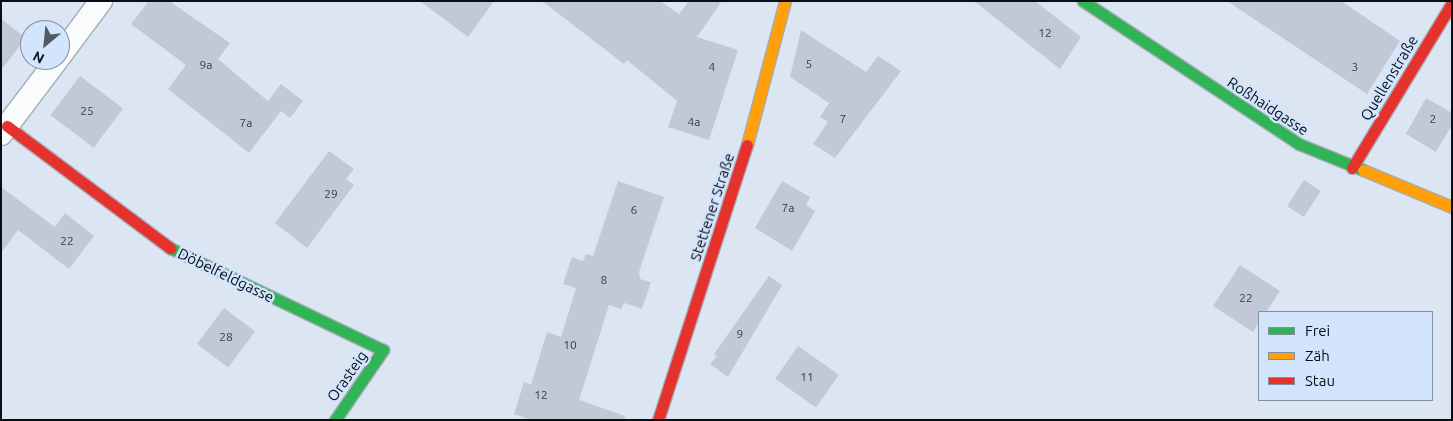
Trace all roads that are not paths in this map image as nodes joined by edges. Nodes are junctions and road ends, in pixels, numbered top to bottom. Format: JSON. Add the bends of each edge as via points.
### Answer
{"nodes":[{"id":1,"x":101,"y":1,"type":"edge"},
{"id":2,"x":785,"y":1,"type":"edge"},
{"id":3,"x":1083,"y":1,"type":"edge"},
{"id":4,"x":1452,"y":3,"type":"edge"},
{"id":5,"x":70,"y":43,"type":"edge"},
{"id":6,"x":49,"y":70,"type":"edge"},
{"id":7,"x":4,"y":130,"type":"edge"},
{"id":8,"x":1352,"y":168,"type":"junction"},
{"id":9,"x":1452,"y":207,"type":"edge"},
{"id":10,"x":383,"y":350,"type":"joint"},
{"id":11,"x":335,"y":420,"type":"edge"},
{"id":12,"x":658,"y":420,"type":"edge"}],
"edges":[{"from":1,"to":5,"type":"street"},
{"from":2,"to":12,"type":"street","name":"Stettener Straße","via":[[743,161]]},
{"from":3,"to":8,"type":"street","name":"Roßhaidgasse","via":[[1299,144]]},
{"from":4,"to":8,"type":"street","name":"Quellenstraße"},
{"from":6,"to":7,"type":"street","name":"Döbelfeldgasse"},
{"from":7,"to":10,"type":"street","name":"Döbelfeldgasse","via":[[176,252]]},
{"from":8,"to":9,"type":"street","name":"Roßhaidgasse"},
{"from":10,"to":11,"type":"street","name":"Orasteig"}]}
